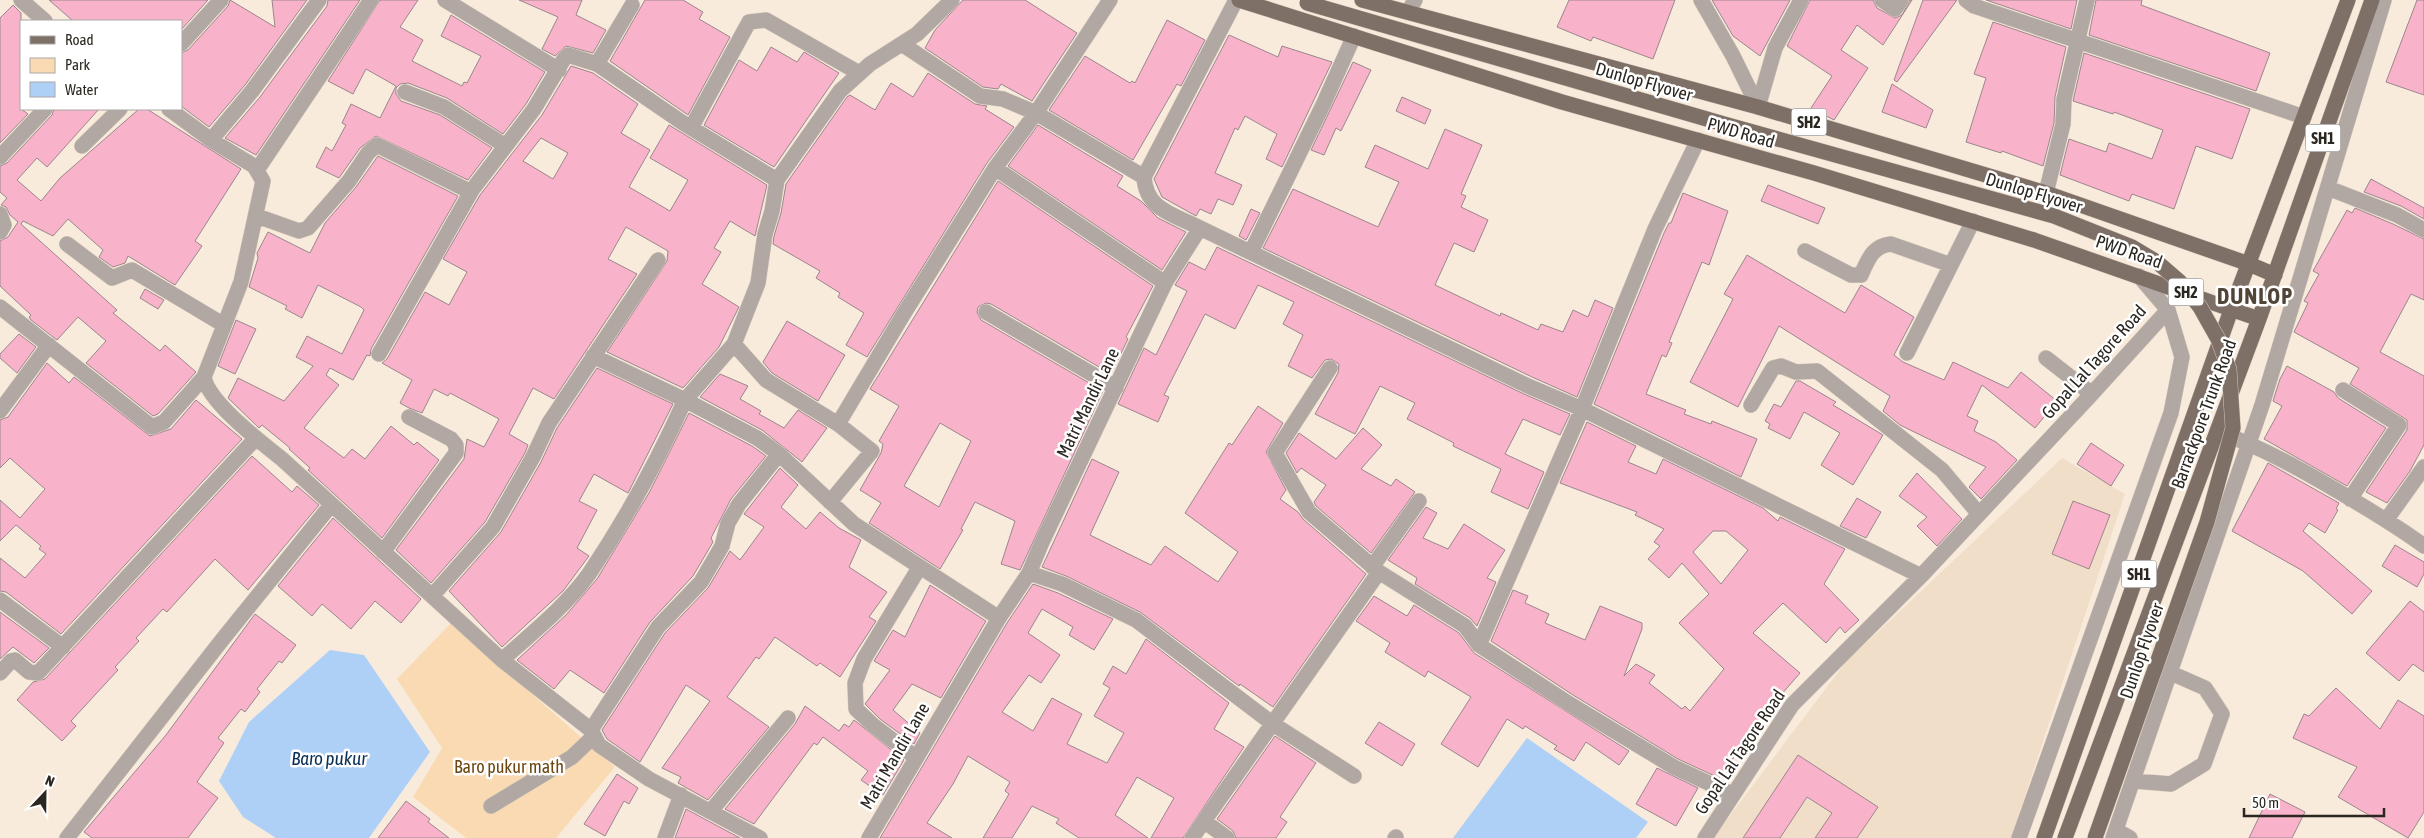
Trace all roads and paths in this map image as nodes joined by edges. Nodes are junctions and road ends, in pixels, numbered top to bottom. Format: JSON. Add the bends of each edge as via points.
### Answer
{"nodes":[{"id":1,"x":21,"y":0,"type":"edge"},
{"id":2,"x":221,"y":0,"type":"edge"},
{"id":3,"x":320,"y":0,"type":"edge"},
{"id":4,"x":371,"y":0,"type":"edge"},
{"id":5,"x":445,"y":0,"type":"edge"},
{"id":6,"x":952,"y":0,"type":"edge"},
{"id":7,"x":1110,"y":0,"type":"edge"},
{"id":8,"x":1237,"y":0,"type":"edge"},
{"id":9,"x":1362,"y":0,"type":"edge"},
{"id":10,"x":1701,"y":0,"type":"edge"},
{"id":11,"x":1882,"y":0,"type":"edge"},
{"id":12,"x":1902,"y":0,"type":"edge"},
{"id":13,"x":1966,"y":0,"type":"edge"},
{"id":14,"x":2087,"y":0,"type":"edge"},
{"id":15,"x":2348,"y":0,"type":"edge"},
{"id":16,"x":2372,"y":0,"type":"edge"},
{"id":17,"x":2384,"y":0,"type":"edge"},
{"id":18,"x":1302,"y":2,"type":"edge"},
{"id":19,"x":1797,"y":2,"type":"edge"},
{"id":20,"x":632,"y":5,"type":"dead end"},
{"id":21,"x":1411,"y":6,"type":"edge"},
{"id":22,"x":44,"y":20,"type":"edge"},
{"id":23,"x":1354,"y":36,"type":"junction"},
{"id":24,"x":2079,"y":41,"type":"junction"},
{"id":25,"x":182,"y":43,"type":"edge"},
{"id":26,"x":902,"y":44,"type":"junction"},
{"id":27,"x":597,"y":64,"type":"junction"},
{"id":28,"x":559,"y":70,"type":"junction"},
{"id":29,"x":859,"y":73,"type":"junction"},
{"id":30,"x":405,"y":92,"type":"dead end"},
{"id":31,"x":1758,"y":106,"type":"junction"},
{"id":32,"x":44,"y":110,"type":"edge"},
{"id":33,"x":119,"y":110,"type":"edge"},
{"id":34,"x":170,"y":110,"type":"edge"},
{"id":35,"x":1036,"y":114,"type":"junction"},
{"id":36,"x":2304,"y":117,"type":"junction"},
{"id":37,"x":691,"y":128,"type":"junction"},
{"id":38,"x":211,"y":140,"type":"junction"},
{"id":39,"x":1698,"y":140,"type":"junction"},
{"id":40,"x":504,"y":145,"type":"junction"},
{"id":41,"x":82,"y":146,"type":"dead end"},
{"id":42,"x":0,"y":157,"type":"edge"},
{"id":43,"x":995,"y":168,"type":"junction"},
{"id":44,"x":258,"y":170,"type":"junction"},
{"id":45,"x":1144,"y":177,"type":"junction"},
{"id":46,"x":777,"y":180,"type":"junction"},
{"id":47,"x":2328,"y":188,"type":"junction"},
{"id":48,"x":470,"y":192,"type":"junction"},
{"id":49,"x":2046,"y":193,"type":"junction"},
{"id":50,"x":0,"y":214,"type":"edge"},
{"id":51,"x":257,"y":216,"type":"junction"},
{"id":52,"x":1972,"y":222,"type":"junction"},
{"id":53,"x":1200,"y":228,"type":"junction"},
{"id":54,"x":2424,"y":230,"type":"edge"},
{"id":55,"x":0,"y":232,"type":"edge"},
{"id":56,"x":67,"y":244,"type":"dead end"},
{"id":57,"x":1805,"y":251,"type":"dead end"},
{"id":58,"x":1251,"y":252,"type":"junction"},
{"id":59,"x":658,"y":260,"type":"dead end"},
{"id":60,"x":2249,"y":264,"type":"junction"},
{"id":61,"x":1951,"y":265,"type":"junction"},
{"id":62,"x":2275,"y":275,"type":"junction"},
{"id":63,"x":2140,"y":276,"type":"junction"},
{"id":64,"x":1165,"y":283,"type":"junction"},
{"id":65,"x":0,"y":306,"type":"edge"},
{"id":66,"x":2168,"y":310,"type":"junction"},
{"id":67,"x":2231,"y":310,"type":"junction"},
{"id":68,"x":986,"y":312,"type":"dead end"},
{"id":69,"x":2259,"y":319,"type":"junction"},
{"id":70,"x":224,"y":325,"type":"junction"},
{"id":71,"x":734,"y":344,"type":"junction"},
{"id":72,"x":49,"y":345,"type":"junction"},
{"id":73,"x":1908,"y":352,"type":"dead end"},
{"id":74,"x":379,"y":354,"type":"dead end"},
{"id":75,"x":593,"y":356,"type":"junction"},
{"id":76,"x":2046,"y":358,"type":"dead end"},
{"id":77,"x":1330,"y":368,"type":"dead end"},
{"id":78,"x":204,"y":377,"type":"junction"},
{"id":79,"x":1116,"y":388,"type":"junction"},
{"id":80,"x":2343,"y":390,"type":"dead end"},
{"id":81,"x":2092,"y":394,"type":"junction"},
{"id":82,"x":685,"y":400,"type":"junction"},
{"id":83,"x":1751,"y":405,"type":"dead end"},
{"id":84,"x":1582,"y":409,"type":"junction"},
{"id":85,"x":0,"y":411,"type":"edge"},
{"id":86,"x":409,"y":417,"type":"dead end"},
{"id":87,"x":838,"y":424,"type":"junction"},
{"id":88,"x":2217,"y":432,"type":"junction"},
{"id":89,"x":256,"y":438,"type":"junction"},
{"id":90,"x":2250,"y":443,"type":"junction"},
{"id":91,"x":779,"y":454,"type":"junction"},
{"id":92,"x":2424,"y":467,"type":"edge"},
{"id":93,"x":2350,"y":499,"type":"junction"},
{"id":94,"x":1419,"y":501,"type":"dead end"},
{"id":95,"x":830,"y":502,"type":"junction"},
{"id":96,"x":332,"y":505,"type":"junction"},
{"id":97,"x":1980,"y":514,"type":"junction"},
{"id":98,"x":2386,"y":519,"type":"junction"},
{"id":99,"x":2424,"y":546,"type":"edge"},
{"id":100,"x":383,"y":552,"type":"junction"},
{"id":101,"x":919,"y":568,"type":"junction"},
{"id":102,"x":1376,"y":570,"type":"junction"},
{"id":103,"x":1029,"y":573,"type":"junction"},
{"id":104,"x":1921,"y":576,"type":"junction"},
{"id":105,"x":432,"y":596,"type":"junction"},
{"id":106,"x":0,"y":600,"type":"edge"},
{"id":107,"x":998,"y":618,"type":"junction"},
{"id":108,"x":1479,"y":645,"type":"junction"},
{"id":109,"x":63,"y":647,"type":"junction"},
{"id":110,"x":502,"y":660,"type":"junction"},
{"id":111,"x":0,"y":673,"type":"edge"},
{"id":112,"x":2171,"y":673,"type":"junction"},
{"id":113,"x":788,"y":718,"type":"dead end"},
{"id":114,"x":1273,"y":724,"type":"junction"},
{"id":115,"x":592,"y":733,"type":"junction"},
{"id":116,"x":915,"y":757,"type":"junction"},
{"id":117,"x":1354,"y":776,"type":"dead end"},
{"id":118,"x":2134,"y":781,"type":"junction"},
{"id":119,"x":1732,"y":794,"type":"junction"},
{"id":120,"x":681,"y":795,"type":"junction"},
{"id":121,"x":491,"y":806,"type":"dead end"},
{"id":122,"x":711,"y":811,"type":"junction"},
{"id":123,"x":1204,"y":821,"type":"junction"},
{"id":124,"x":2115,"y":834,"type":"edge"},
{"id":125,"x":67,"y":838,"type":"edge"},
{"id":126,"x":665,"y":838,"type":"edge"},
{"id":127,"x":760,"y":838,"type":"edge"},
{"id":128,"x":869,"y":838,"type":"edge"},
{"id":129,"x":1192,"y":838,"type":"edge"},
{"id":130,"x":1226,"y":838,"type":"edge"},
{"id":131,"x":1705,"y":838,"type":"edge"},
{"id":132,"x":2019,"y":838,"type":"edge"},
{"id":133,"x":2044,"y":838,"type":"edge"},
{"id":134,"x":2065,"y":838,"type":"edge"},
{"id":135,"x":2095,"y":838,"type":"edge"},
{"id":136,"x":2130,"y":838,"type":"edge"}],
"edges":[{"from":1,"to":22,"type":"street"},
{"from":2,"to":25,"type":"street"},
{"from":3,"to":38,"type":"street"},
{"from":4,"to":44,"type":"street"},
{"from":5,"to":28,"type":"street"},
{"from":6,"to":26,"type":"street"},
{"from":7,"to":35,"type":"street"},
{"from":8,"to":23,"type":"main road","name":"PWD Road","number":"SH2"},
{"from":8,"to":45,"type":"street"},
{"from":9,"to":21,"type":"main road","name":"PWD Road","number":"SH2"},
{"from":10,"to":31,"type":"street"},
{"from":11,"to":12,"type":"street","via":[[1895,9]]},
{"from":13,"to":24,"type":"street","via":[[1974,6]]},
{"from":14,"to":24,"type":"street"},
{"from":15,"to":36,"type":"main road","name":"Barrackpore Trunk Road","number":"SH1"},
{"from":16,"to":62,"type":"main road","name":"Barrackpore Trunk Road","number":"SH1"},
{"from":17,"to":47,"type":"street"},
{"from":18,"to":135,"type":"main road","name":"Dunlop Flyover","bridge":true,"via":[[2054,216],[2132,247],[2157,262],[2180,282],[2200,307],[2218,338],[2229,369],[2233,428],[2207,522]]},
{"from":19,"to":31,"type":"street","via":[[1775,48]]},
{"from":20,"to":27,"type":"street"},
{"from":21,"to":31,"type":"main road","name":"PWD Road","number":"SH2"},
{"from":23,"to":39,"type":"main road","name":"PWD Road","number":"SH2","via":[[1562,102]]},
{"from":23,"to":58,"type":"street"},
{"from":24,"to":36,"type":"street"},
{"from":24,"to":49,"type":"street"},
{"from":26,"to":29,"type":"street"},
{"from":26,"to":35,"type":"street","via":[[980,96],[1003,99]]},
{"from":27,"to":28,"type":"street","via":[[568,55]]},
{"from":27,"to":37,"type":"street"},
{"from":28,"to":40,"type":"street","via":[[534,109]]},
{"from":29,"to":37,"type":"street","via":[[766,20],[749,22]]},
{"from":29,"to":46,"type":"street","via":[[840,91]]},
{"from":30,"to":40,"type":"street","via":[[444,107]]},
{"from":31,"to":49,"type":"main road","name":"PWD Road","number":"SH2"},
{"from":32,"to":42,"type":"street"},
{"from":33,"to":41,"type":"street"},
{"from":34,"to":38,"type":"street"},
{"from":35,"to":43,"type":"street"},
{"from":35,"to":45,"type":"street"},
{"from":36,"to":60,"type":"main road","name":"Barrackpore Trunk Road","number":"SH1"},
{"from":37,"to":46,"type":"street"},
{"from":38,"to":44,"type":"street"},
{"from":39,"to":52,"type":"main road","name":"PWD Road","number":"SH2"},
{"from":39,"to":84,"type":"street","via":[[1655,230]]},
{"from":40,"to":48,"type":"street"},
{"from":43,"to":64,"type":"street"},
{"from":43,"to":87,"type":"street"},
{"from":44,"to":51,"type":"street","via":[[263,180]]},
{"from":45,"to":53,"type":"street","via":[[1144,190],[1152,203]]},
{"from":46,"to":71,"type":"street","via":[[758,283]]},
{"from":47,"to":54,"type":"street","via":[[2397,215]]},
{"from":47,"to":90,"type":"street"},
{"from":48,"to":51,"type":"street","via":[[377,145],[308,228],[299,231]]},
{"from":48,"to":74,"type":"street"},
{"from":49,"to":60,"type":"main road","name":"PWD Road","number":"SH2"},
{"from":50,"to":55,"type":"street","via":[[4,225]]},
{"from":51,"to":70,"type":"street","via":[[241,282]]},
{"from":52,"to":61,"type":"street"},
{"from":52,"to":63,"type":"main road","name":"PWD Road","number":"SH2"},
{"from":53,"to":58,"type":"street"},
{"from":53,"to":64,"type":"street","name":"Matri Mandir Lane"},
{"from":56,"to":70,"type":"street","via":[[112,278],[132,270]]},
{"from":57,"to":61,"type":"street","via":[[1851,275],[1861,275],[1873,251],[1881,245],[1891,244]]},
{"from":58,"to":84,"type":"street"},
{"from":59,"to":75,"type":"street"},
{"from":60,"to":62,"type":"main road","name":"PWD Road","number":"SH2"},
{"from":60,"to":67,"type":"main road","name":"Barrackpore Trunk Road","number":"SH1"},
{"from":61,"to":73,"type":"street"},
{"from":62,"to":69,"type":"main road","name":"Barrackpore Trunk Road","number":"SH1"},
{"from":63,"to":66,"type":"street"},
{"from":63,"to":67,"type":"main road","name":"PWD Road","number":"SH2"},
{"from":64,"to":79,"type":"street","name":"Matri Mandir Lane"},
{"from":65,"to":72,"type":"street"},
{"from":66,"to":81,"type":"street","name":"Gopal Lal Tagore Road"},
{"from":66,"to":132,"type":"street","name":"Gopal Lal Tagore Road","via":[[2182,357],[2172,413]]},
{"from":67,"to":69,"type":"main road","name":"PWD Road","number":"SH2"},
{"from":67,"to":133,"type":"main road","name":"Barrackpore Trunk Road","number":"SH1"},
{"from":68,"to":79,"type":"street"},
{"from":69,"to":88,"type":"main road","name":"Barrackpore Trunk Road","number":"SH1"},
{"from":70,"to":78,"type":"street"},
{"from":71,"to":82,"type":"street"},
{"from":71,"to":87,"type":"street","via":[[766,380]]},
{"from":72,"to":78,"type":"street","via":[[152,427],[164,422]]},
{"from":72,"to":85,"type":"street"},
{"from":75,"to":82,"type":"street"},
{"from":75,"to":105,"type":"street","via":[[549,423],[533,458],[493,527]]},
{"from":76,"to":81,"type":"street"},
{"from":77,"to":102,"type":"street","via":[[1275,453],[1309,512]]},
{"from":78,"to":89,"type":"street","via":[[210,393]]},
{"from":79,"to":103,"type":"street","name":"Matri Mandir Lane"},
{"from":80,"to":93,"type":"street","via":[[2399,425]]},
{"from":81,"to":97,"type":"street","name":"Gopal Lal Tagore Road"},
{"from":82,"to":91,"type":"street","via":[[757,438]]},
{"from":82,"to":110,"type":"street","via":[[644,484],[588,574],[549,619]]},
{"from":83,"to":97,"type":"street","via":[[1773,368],[1781,366],[1796,372],[1817,371],[1942,470]]},
{"from":84,"to":104,"type":"street"},
{"from":84,"to":108,"type":"street"},
{"from":86,"to":100,"type":"street","via":[[451,439],[456,445],[456,453]]},
{"from":87,"to":95,"type":"street","via":[[872,451]]},
{"from":88,"to":90,"type":"street"},
{"from":88,"to":134,"type":"main road","name":"Barrackpore Trunk Road","number":"SH1"},
{"from":89,"to":96,"type":"street"},
{"from":89,"to":109,"type":"street"},
{"from":90,"to":93,"type":"street"},
{"from":90,"to":112,"type":"street"},
{"from":91,"to":95,"type":"street"},
{"from":91,"to":115,"type":"street","via":[[739,504],[728,523],[722,546],[700,582],[658,627]]},
{"from":92,"to":98,"type":"street"},
{"from":93,"to":98,"type":"street"},
{"from":94,"to":102,"type":"street"},
{"from":95,"to":101,"type":"street","via":[[854,524]]},
{"from":96,"to":100,"type":"street"},
{"from":96,"to":125,"type":"street"},
{"from":97,"to":104,"type":"street","name":"Gopal Lal Tagore Road"},
{"from":98,"to":99,"type":"street"},
{"from":100,"to":105,"type":"street"},
{"from":101,"to":107,"type":"street"},
{"from":101,"to":116,"type":"street","via":[[864,659],[855,683],[856,709]]},
{"from":102,"to":108,"type":"street","via":[[1465,626]]},
{"from":102,"to":114,"type":"street"},
{"from":103,"to":107,"type":"street","name":"Matri Mandir Lane"},
{"from":103,"to":114,"type":"street","via":[[1062,584],[1136,620]]},
{"from":104,"to":119,"type":"street","name":"Gopal Lal Tagore Road","via":[[1792,706]]},
{"from":105,"to":110,"type":"street"},
{"from":106,"to":109,"type":"street"},
{"from":107,"to":116,"type":"street","name":"Matri Mandir Lane"},
{"from":108,"to":119,"type":"street","via":[[1674,767]]},
{"from":109,"to":111,"type":"street","via":[[38,673],[29,672],[15,660]]},
{"from":110,"to":115,"type":"street"},
{"from":112,"to":118,"type":"street"},
{"from":112,"to":118,"type":"street","via":[[2206,688],[2222,714],[2204,764],[2171,784]]},
{"from":113,"to":122,"type":"street"},
{"from":114,"to":117,"type":"street"},
{"from":114,"to":123,"type":"street"},
{"from":115,"to":120,"type":"street","via":[[599,745]]},
{"from":115,"to":121,"type":"street","via":[[572,757]]},
{"from":116,"to":128,"type":"street","name":"Matri Mandir Lane"},
{"from":118,"to":124,"type":"street"},
{"from":119,"to":131,"type":"street","name":"Gopal Lal Tagore Road"},
{"from":120,"to":122,"type":"street"},
{"from":120,"to":126,"type":"street"},
{"from":122,"to":127,"type":"street"},
{"from":123,"to":129,"type":"street"},
{"from":123,"to":130,"type":"street"},
{"from":124,"to":136,"type":"street"}]}
